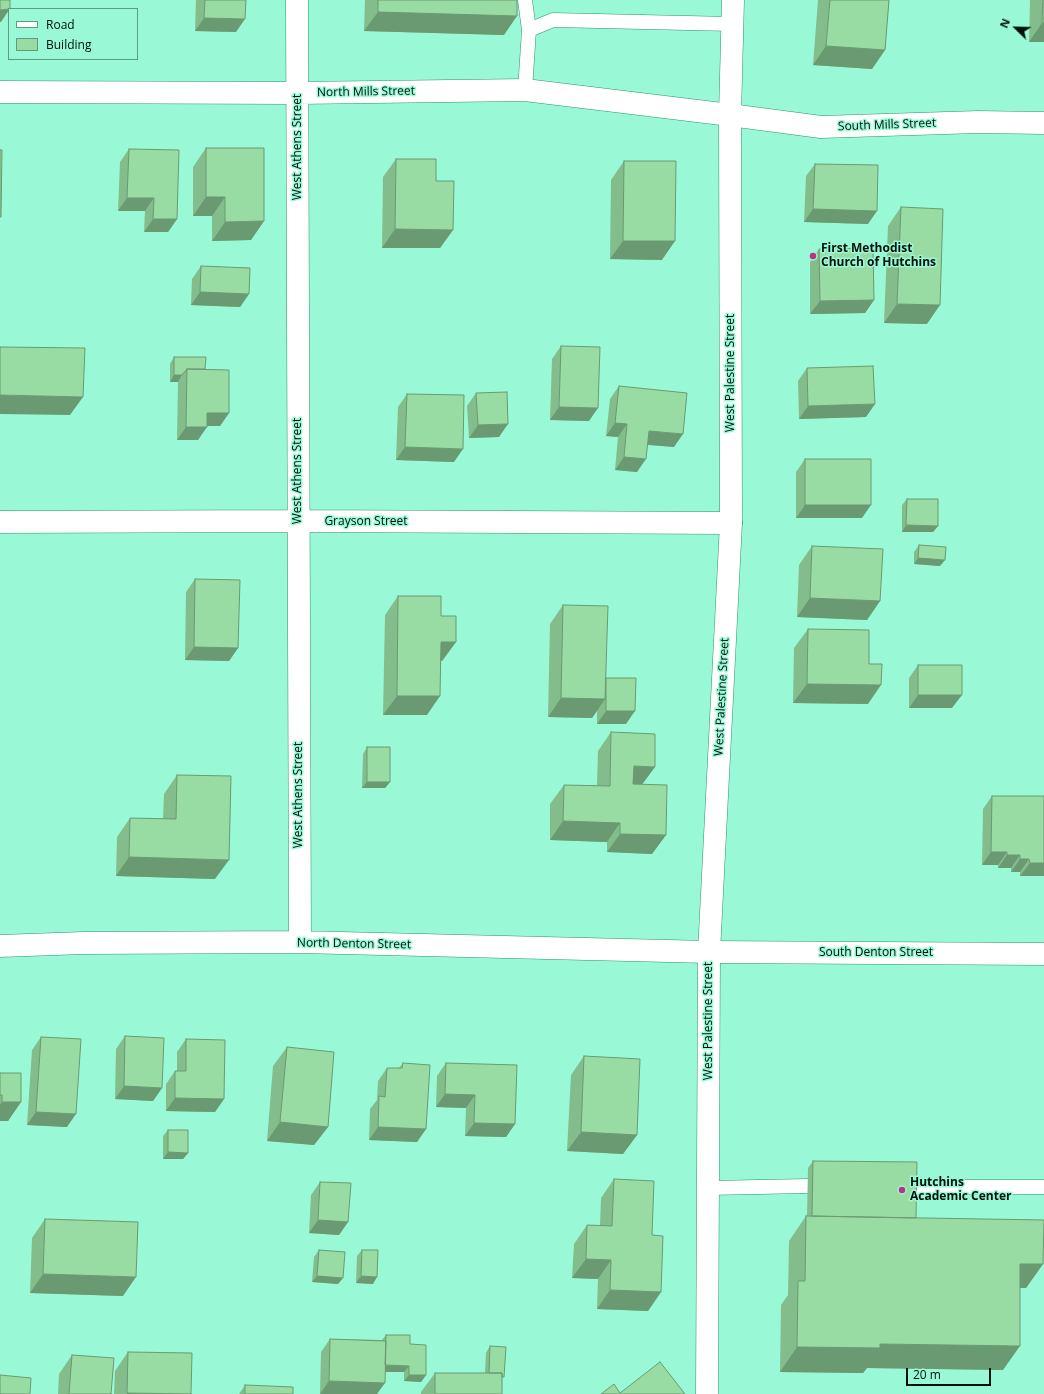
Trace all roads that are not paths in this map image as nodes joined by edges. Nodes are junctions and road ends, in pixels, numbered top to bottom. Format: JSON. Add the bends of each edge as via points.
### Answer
{"nodes":[{"id":1,"x":297,"y":0,"type":"edge"},
{"id":2,"x":525,"y":0,"type":"edge"},
{"id":3,"x":733,"y":0,"type":"edge"},
{"id":4,"x":732,"y":24,"type":"junction"},
{"id":5,"x":529,"y":30,"type":"junction"},
{"id":6,"x":525,"y":90,"type":"junction"},
{"id":7,"x":0,"y":92,"type":"edge"},
{"id":8,"x":298,"y":93,"type":"junction"},
{"id":9,"x":730,"y":115,"type":"junction"},
{"id":10,"x":1044,"y":123,"type":"edge"},
{"id":11,"x":298,"y":521,"type":"junction"},
{"id":12,"x":0,"y":522,"type":"edge"},
{"id":13,"x":731,"y":523,"type":"junction"},
{"id":14,"x":300,"y":942,"type":"junction"},
{"id":15,"x":0,"y":946,"type":"edge"},
{"id":16,"x":709,"y":952,"type":"junction"},
{"id":17,"x":1044,"y":954,"type":"edge"},
{"id":18,"x":808,"y":1186,"type":"dead end"},
{"id":19,"x":1044,"y":1187,"type":"edge"},
{"id":20,"x":708,"y":1188,"type":"junction"},
{"id":21,"x":912,"y":1188,"type":"edge"},
{"id":22,"x":707,"y":1394,"type":"edge"}],
"edges":[{"from":1,"to":8,"type":"street","name":"West Athens Street"},
{"from":2,"to":5,"type":"lane"},
{"from":3,"to":4,"type":"street","name":"West Palestine Street"},
{"from":4,"to":5,"type":"lane","via":[[553,20]]},
{"from":4,"to":9,"type":"street","name":"West Palestine Street"},
{"from":5,"to":6,"type":"lane"},
{"from":6,"to":8,"type":"street","name":"North Mills Street"},
{"from":6,"to":9,"type":"street","name":"North Mills Street"},
{"from":7,"to":8,"type":"street","name":"North Mills Street"},
{"from":8,"to":11,"type":"street","name":"West Athens Street"},
{"from":9,"to":10,"type":"street","name":"South Mills Street","via":[[822,128],[978,122]]},
{"from":9,"to":13,"type":"street","name":"West Palestine Street"},
{"from":11,"to":12,"type":"street","name":"Grayson Street"},
{"from":11,"to":13,"type":"street","name":"Grayson Street"},
{"from":11,"to":14,"type":"street","name":"West Athens Street"},
{"from":13,"to":16,"type":"street","name":"West Palestine Street"},
{"from":14,"to":15,"type":"street","name":"North Denton Street"},
{"from":14,"to":16,"type":"street","name":"North Denton Street"},
{"from":16,"to":17,"type":"street","name":"South Denton Street"},
{"from":16,"to":20,"type":"street","name":"West Palestine Street"},
{"from":18,"to":20,"type":"lane"},
{"from":19,"to":21,"type":"lane"},
{"from":20,"to":22,"type":"street","name":"West Palestine Street"}]}
